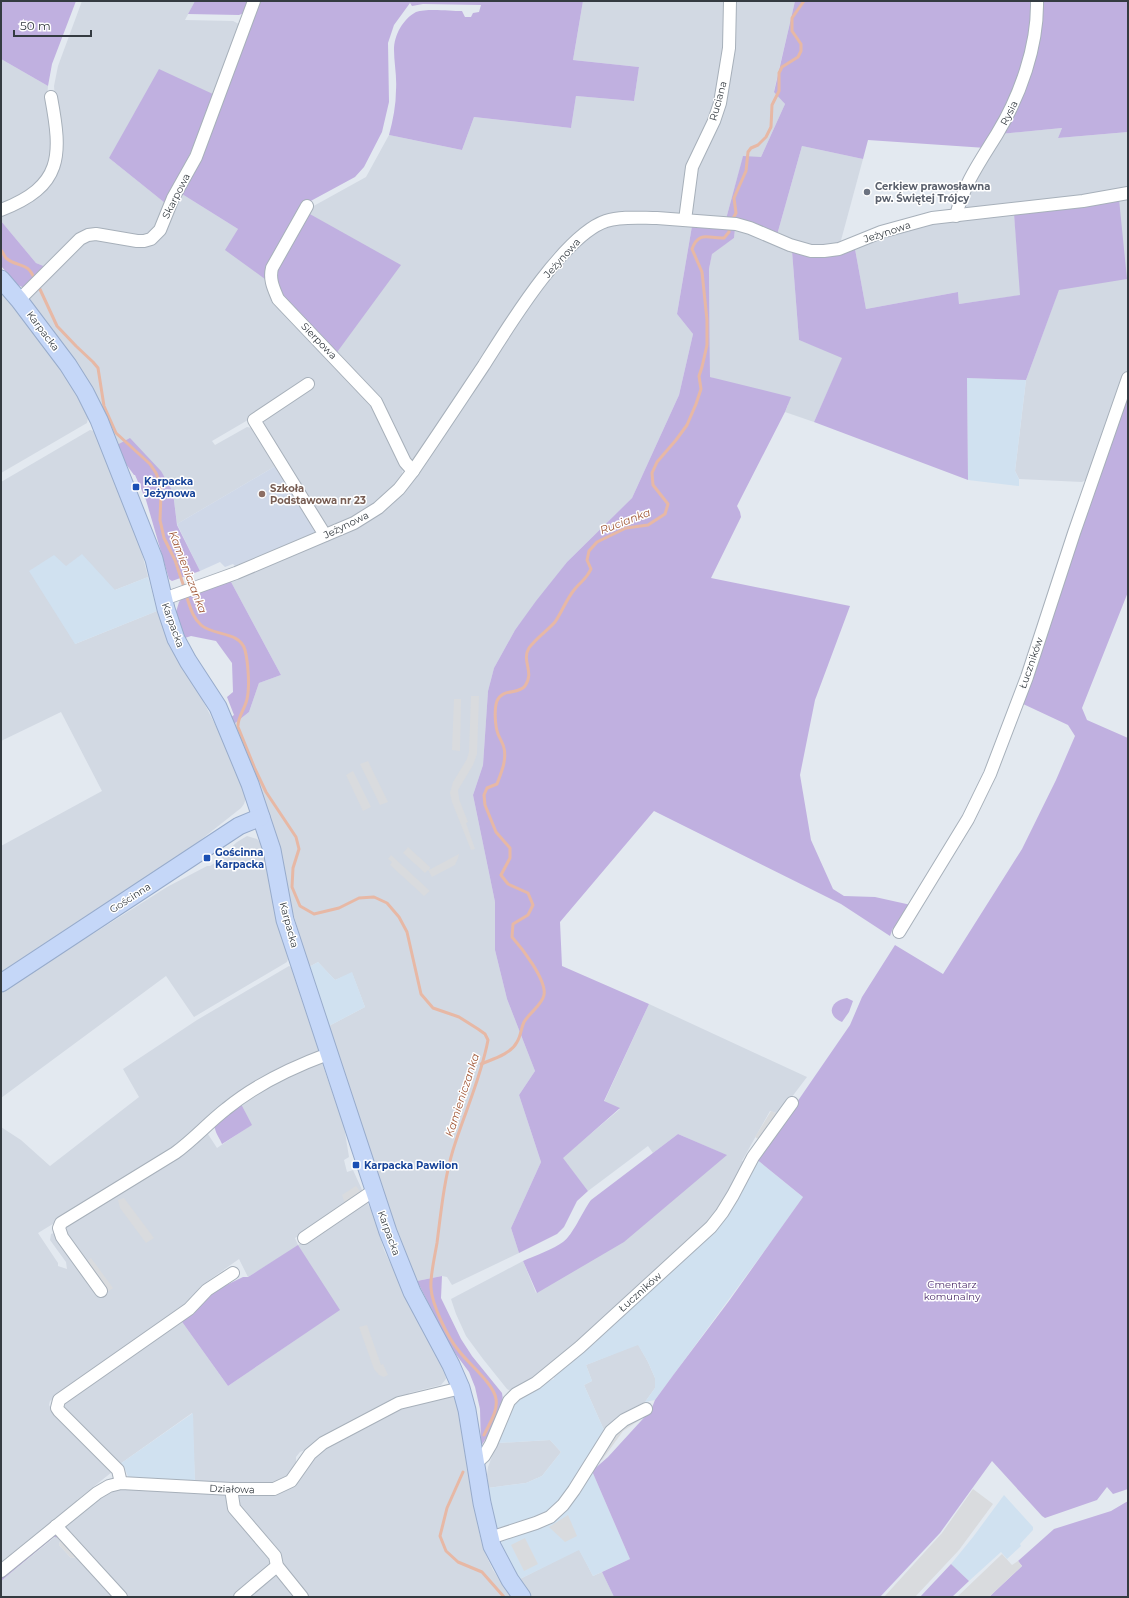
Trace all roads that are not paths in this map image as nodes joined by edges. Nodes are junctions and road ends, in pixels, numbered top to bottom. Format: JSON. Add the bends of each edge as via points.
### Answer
{"nodes":[{"id":1,"x":254,"y":1,"type":"edge"},
{"id":2,"x":730,"y":1,"type":"edge"},
{"id":3,"x":1037,"y":1,"type":"edge"},
{"id":4,"x":52,"y":98,"type":"dead end"},
{"id":5,"x":1128,"y":193,"type":"edge"},
{"id":6,"x":307,"y":206,"type":"dead end"},
{"id":7,"x":2,"y":210,"type":"edge"},
{"id":8,"x":956,"y":216,"type":"junction"},
{"id":9,"x":685,"y":220,"type":"junction"},
{"id":10,"x":1,"y":279,"type":"edge"},
{"id":11,"x":24,"y":295,"type":"junction"},
{"id":12,"x":1128,"y":378,"type":"edge"},
{"id":13,"x":308,"y":384,"type":"dead end"},
{"id":14,"x":413,"y":471,"type":"junction"},
{"id":15,"x":325,"y":535,"type":"junction"},
{"id":16,"x":164,"y":599,"type":"junction"},
{"id":17,"x":261,"y":817,"type":"junction"},
{"id":18,"x":899,"y":932,"type":"dead end"},
{"id":19,"x":1,"y":983,"type":"edge"},
{"id":20,"x":328,"y":1054,"type":"junction"},
{"id":21,"x":792,"y":1103,"type":"dead end"},
{"id":22,"x":373,"y":1191,"type":"junction"},
{"id":23,"x":304,"y":1238,"type":"dead end"},
{"id":24,"x":233,"y":1273,"type":"dead end"},
{"id":25,"x":101,"y":1290,"type":"dead end"},
{"id":26,"x":461,"y":1388,"type":"junction"},
{"id":27,"x":646,"y":1409,"type":"dead end"},
{"id":28,"x":475,"y":1464,"type":"junction"},
{"id":29,"x":121,"y":1483,"type":"junction"},
{"id":30,"x":231,"y":1489,"type":"junction"},
{"id":31,"x":56,"y":1526,"type":"junction"},
{"id":32,"x":490,"y":1538,"type":"junction"},
{"id":33,"x":277,"y":1566,"type":"junction"},
{"id":34,"x":1,"y":1571,"type":"edge"},
{"id":35,"x":121,"y":1597,"type":"edge"},
{"id":36,"x":240,"y":1597,"type":"edge"},
{"id":37,"x":302,"y":1597,"type":"edge"},
{"id":38,"x":522,"y":1597,"type":"edge"}],
"edges":[{"from":1,"to":11,"type":"street","name":"Skarpowa","via":[[196,157],[173,198],[160,230],[151,239],[144,241],[107,235],[88,235],[71,246]]},
{"from":2,"to":9,"type":"street","name":"Ruciana","via":[[728,48],[720,103],[692,167]]},
{"from":3,"to":8,"type":"street","name":"Rysia","via":[[1036,23],[1019,91],[1010,112],[962,193]]},
{"from":4,"to":7,"type":"street","via":[[58,130],[53,172],[49,180],[38,190],[18,204]]},
{"from":5,"to":8,"type":"street","name":"Jeżynowa"},
{"from":6,"to":14,"type":"street","name":"Sierpowa","via":[[272,268],[271,282],[278,299],[376,402],[405,462]]},
{"from":8,"to":9,"type":"street","name":"Jeżynowa","via":[[932,218],[824,251],[811,251],[790,245],[736,224]]},
{"from":9,"to":14,"type":"street","name":"Jeżynowa","via":[[642,218],[606,221],[577,240],[545,276],[517,315]]},
{"from":10,"to":11,"type":"street","name":"Karpacka"},
{"from":11,"to":16,"type":"street","name":"Karpacka","via":[[93,406],[154,559]]},
{"from":12,"to":18,"type":"street","name":"Łuczników","via":[[1026,677],[990,774],[968,819]]},
{"from":13,"to":15,"type":"street","via":[[254,420]]},
{"from":14,"to":15,"type":"street","name":"Jeżynowa","via":[[399,489],[370,514]]},
{"from":15,"to":16,"type":"street","name":"Jeżynowa","via":[[241,571]]},
{"from":16,"to":17,"type":"street","name":"Karpacka","via":[[176,639],[220,711]]},
{"from":17,"to":19,"type":"street","name":"Gościnna","via":[[239,826]]},
{"from":17,"to":20,"type":"street","name":"Karpacka","via":[[272,850],[287,926]]},
{"from":20,"to":22,"type":"street","name":"Karpacka"},
{"from":20,"to":25,"type":"street","via":[[253,1090],[226,1108],[175,1154],[61,1223],[59,1228],[62,1237]]},
{"from":21,"to":28,"type":"street","name":"Łuczników","via":[[753,1157],[733,1195],[711,1227],[580,1347],[536,1383],[509,1401],[491,1444],[484,1456]]},
{"from":22,"to":23,"type":"street"},
{"from":22,"to":26,"type":"street","name":"Karpacka","via":[[412,1292]]},
{"from":24,"to":29,"type":"street","via":[[207,1290],[189,1309],[60,1400],[59,1411],[118,1470]]},
{"from":26,"to":28,"type":"street","name":"Karpacka"},
{"from":26,"to":30,"type":"street","name":"Działowa","via":[[398,1403],[323,1444],[310,1454],[291,1481],[280,1487],[267,1490]]},
{"from":27,"to":32,"type":"street","via":[[624,1420],[611,1431],[574,1490],[550,1517]]},
{"from":28,"to":32,"type":"street","name":"Karpacka"},
{"from":29,"to":30,"type":"street","name":"Działowa"},
{"from":29,"to":31,"type":"street","name":"Działowa","via":[[97,1493]]},
{"from":30,"to":33,"type":"street","via":[[234,1508],[275,1556]]},
{"from":31,"to":34,"type":"street","name":"Działowa"},
{"from":31,"to":35,"type":"street"},
{"from":32,"to":38,"type":"street","name":"Karpacka","via":[[501,1564]]},
{"from":33,"to":36,"type":"street"},
{"from":33,"to":37,"type":"street"}]}
